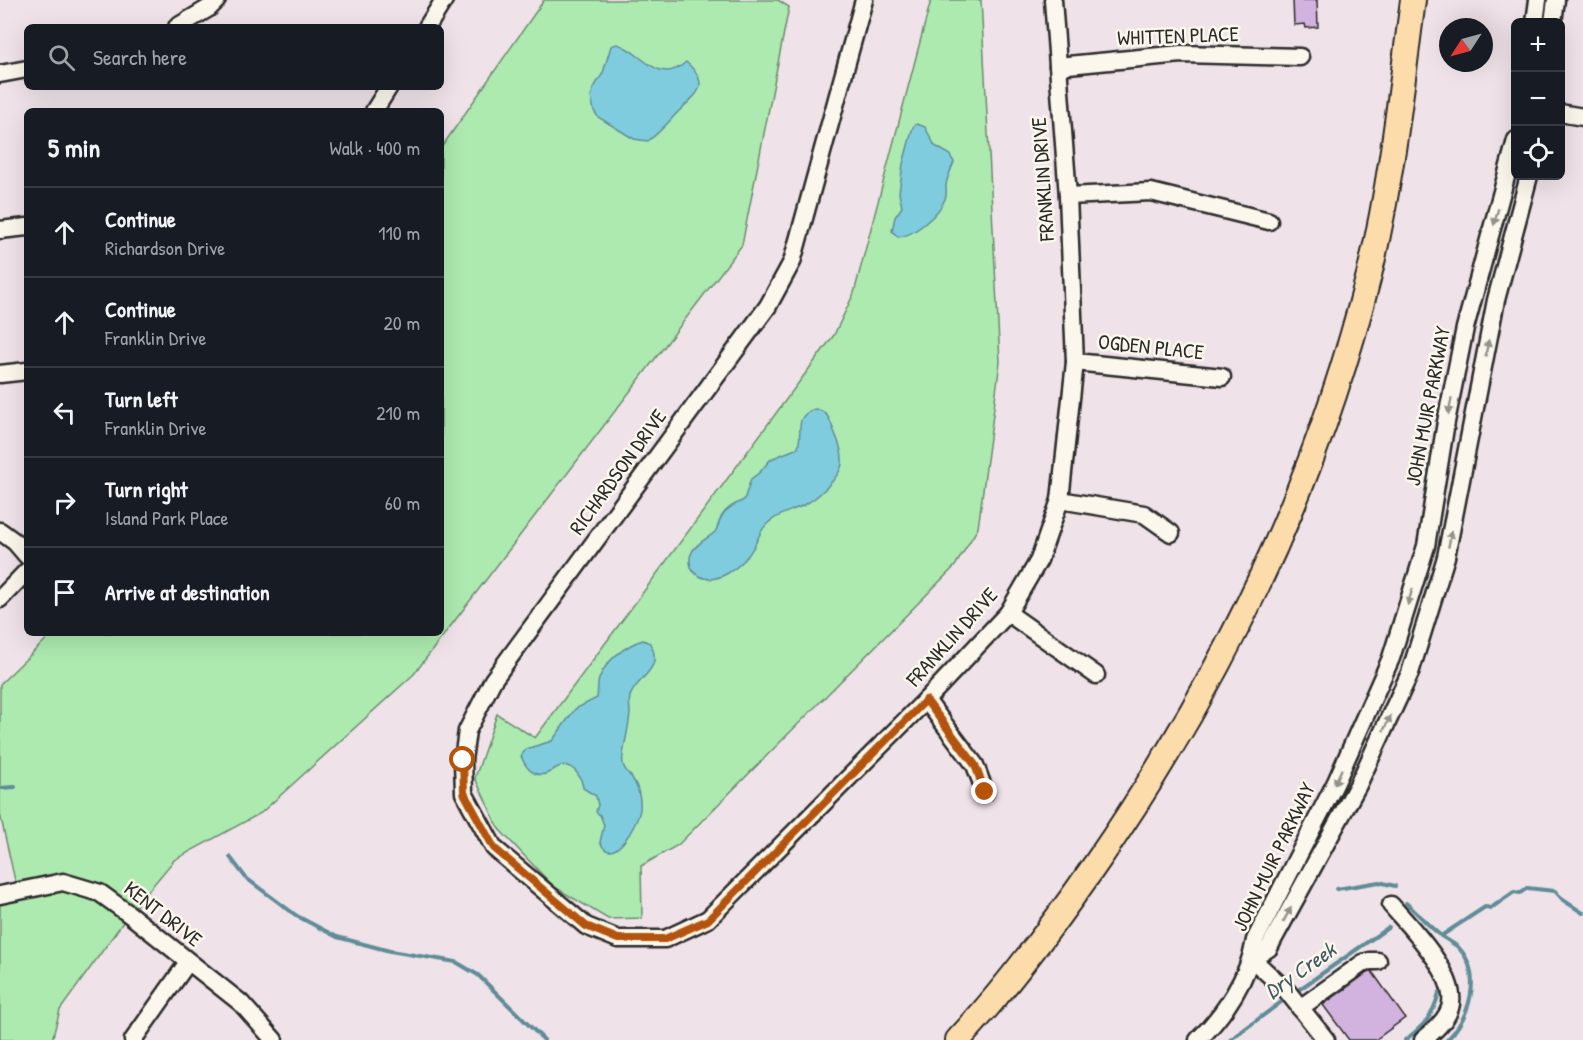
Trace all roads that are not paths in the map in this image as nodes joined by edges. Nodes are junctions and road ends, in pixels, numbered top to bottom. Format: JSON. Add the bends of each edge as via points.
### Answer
{"nodes":[{"id":1,"x":217,"y":0,"type":"edge"},
{"id":2,"x":444,"y":0,"type":"edge"},
{"id":3,"x":864,"y":0,"type":"edge"},
{"id":4,"x":1053,"y":0,"type":"edge"},
{"id":5,"x":1413,"y":0,"type":"edge"},
{"id":6,"x":1538,"y":0,"type":"edge"},
{"id":7,"x":1556,"y":0,"type":"edge"},
{"id":8,"x":1536,"y":18,"type":"edge"},
{"id":9,"x":1554,"y":18,"type":"edge"},
{"id":10,"x":182,"y":24,"type":"edge"},
{"id":11,"x":429,"y":24,"type":"edge"},
{"id":12,"x":1300,"y":57,"type":"dead end"},
{"id":13,"x":1058,"y":66,"type":"junction"},
{"id":14,"x":24,"y":70,"type":"edge"},
{"id":15,"x":0,"y":74,"type":"edge"},
{"id":16,"x":387,"y":90,"type":"edge"},
{"id":17,"x":376,"y":108,"type":"edge"},
{"id":18,"x":1565,"y":114,"type":"edge"},
{"id":19,"x":1583,"y":117,"type":"edge"},
{"id":20,"x":1511,"y":155,"type":"edge"},
{"id":21,"x":1528,"y":180,"type":"edge"},
{"id":22,"x":1068,"y":196,"type":"junction"},
{"id":23,"x":1269,"y":221,"type":"dead end"},
{"id":24,"x":24,"y":227,"type":"edge"},
{"id":25,"x":0,"y":230,"type":"edge"},
{"id":26,"x":1075,"y":362,"type":"junction"},
{"id":27,"x":24,"y":371,"type":"edge"},
{"id":28,"x":0,"y":374,"type":"edge"},
{"id":29,"x":1222,"y":377,"type":"dead end"},
{"id":30,"x":1060,"y":500,"type":"junction"},
{"id":31,"x":0,"y":531,"type":"edge"},
{"id":32,"x":1171,"y":533,"type":"dead end"},
{"id":33,"x":24,"y":552,"type":"edge"},
{"id":34,"x":24,"y":574,"type":"edge"},
{"id":35,"x":0,"y":599,"type":"edge"},
{"id":36,"x":1008,"y":613,"type":"junction"},
{"id":37,"x":1096,"y":675,"type":"dead end"},
{"id":38,"x":926,"y":700,"type":"junction"},
{"id":39,"x":985,"y":792,"type":"dead end"},
{"id":40,"x":0,"y":895,"type":"edge"},
{"id":41,"x":1391,"y":905,"type":"dead end"},
{"id":42,"x":586,"y":926,"type":"joint"},
{"id":43,"x":1252,"y":959,"type":"junction"},
{"id":44,"x":188,"y":962,"type":"junction"},
{"id":45,"x":1377,"y":962,"type":"dead end"},
{"id":46,"x":1293,"y":999,"type":"junction"},
{"id":47,"x":133,"y":1040,"type":"edge"},
{"id":48,"x":274,"y":1040,"type":"edge"},
{"id":49,"x":958,"y":1040,"type":"edge"},
{"id":50,"x":1198,"y":1040,"type":"edge"},
{"id":51,"x":1326,"y":1040,"type":"edge"},
{"id":52,"x":1423,"y":1040,"type":"edge"}],
"edges":[{"from":1,"to":10,"type":"street"},
{"from":2,"to":11,"type":"street"},
{"from":3,"to":42,"type":"street","name":"RICHARDSON DRIVE","via":[[792,262],[768,306],[494,680],[467,731],[464,793],[494,848]]},
{"from":4,"to":13,"type":"street","name":"FRANKLIN DRIVE"},
{"from":5,"to":49,"type":"highway","via":[[1399,108],[1369,275],[1331,401],[1288,516],[1231,638],[1157,771],[1038,944]]},
{"from":6,"to":8,"type":"street"},
{"from":7,"to":9,"type":"street"},
{"from":12,"to":13,"type":"street","name":"WHITTEN PLACE","via":[[1181,54]]},
{"from":13,"to":22,"type":"street","name":"FRANKLIN DRIVE"},
{"from":14,"to":15,"type":"street"},
{"from":16,"to":17,"type":"street"},
{"from":18,"to":19,"type":"street"},
{"from":20,"to":43,"type":"street","name":"JOHN MUIR PARKWAY","one_way":true,"via":[[1465,328],[1426,546],[1391,658],[1336,782],[1255,940]]},
{"from":43,"to":21,"type":"street","name":"JOHN MUIR PARKWAY","one_way":true,"via":[[1269,948],[1358,785],[1410,673],[1446,557],[1496,300]]},
{"from":22,"to":23,"type":"street","via":[[1151,192]]},
{"from":22,"to":26,"type":"street","name":"FRANKLIN DRIVE"},
{"from":24,"to":25,"type":"street"},
{"from":26,"to":29,"type":"street","name":"OGDEN PLACE"},
{"from":26,"to":30,"type":"street","name":"FRANKLIN DRIVE"},
{"from":27,"to":28,"type":"street"},
{"from":30,"to":32,"type":"street","via":[[1144,514]]},
{"from":30,"to":36,"type":"street","name":"FRANKLIN DRIVE","via":[[1039,560]]},
{"from":31,"to":33,"type":"street"},
{"from":34,"to":35,"type":"street"},
{"from":36,"to":37,"type":"street"},
{"from":36,"to":38,"type":"street","name":"FRANKLIN DRIVE"},
{"from":38,"to":39,"type":"street","via":[[975,765]]},
{"from":38,"to":42,"type":"street","name":"FRANKLIN DRIVE","via":[[708,920],[665,939],[618,939]]},
{"from":40,"to":44,"type":"street","name":"KENT DRIVE","via":[[63,882],[100,893]]},
{"from":41,"to":52,"type":"street","via":[[1433,954],[1451,996],[1451,1008]]},
{"from":43,"to":46,"type":"street"},
{"from":43,"to":50,"type":"street","via":[[1228,1003]]},
{"from":44,"to":47,"type":"street"},
{"from":44,"to":48,"type":"street","name":"KENT DRIVE","via":[[241,1003]]},
{"from":45,"to":46,"type":"street","via":[[1363,963]]},
{"from":46,"to":51,"type":"street"}]}
